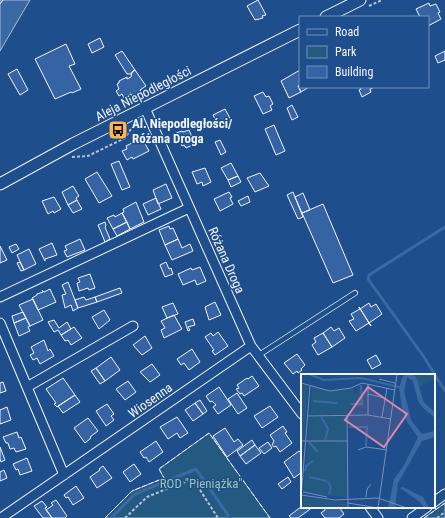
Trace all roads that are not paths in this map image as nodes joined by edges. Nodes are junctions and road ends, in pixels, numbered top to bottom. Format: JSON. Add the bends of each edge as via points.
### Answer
{"nodes":[{"id":1,"x":360,"y":0,"type":"edge"},
{"id":2,"x":328,"y":16,"type":"edge"},
{"id":3,"x":299,"y":31,"type":"edge"},
{"id":4,"x":145,"y":108,"type":"junction"},
{"id":5,"x":0,"y":184,"type":"edge"},
{"id":6,"x":189,"y":208,"type":"junction"},
{"id":7,"x":355,"y":293,"type":"dead end"},
{"id":8,"x":0,"y":297,"type":"edge"},
{"id":9,"x":0,"y":323,"type":"edge"},
{"id":10,"x":133,"y":326,"type":"dead end"},
{"id":11,"x":251,"y":346,"type":"junction"},
{"id":12,"x":259,"y":355,"type":"junction"},
{"id":13,"x":27,"y":388,"type":"junction"},
{"id":14,"x":301,"y":413,"type":"edge"},
{"id":15,"x":64,"y":475,"type":"junction"},
{"id":16,"x":445,"y":494,"type":"edge"},
{"id":17,"x":435,"y":501,"type":"edge"},
{"id":18,"x":371,"y":508,"type":"edge"},
{"id":19,"x":426,"y":508,"type":"edge"},
{"id":20,"x":1,"y":518,"type":"edge"},
{"id":21,"x":378,"y":518,"type":"edge"},
{"id":22,"x":412,"y":518,"type":"edge"}],
"edges":[{"from":1,"to":2,"type":"street"},
{"from":3,"to":4,"type":"street","name":"Aleja Niepodległości"},
{"from":4,"to":5,"type":"street","name":"Aleja Niepodległości"},
{"from":4,"to":6,"type":"street","name":"Różana Droga"},
{"from":6,"to":8,"type":"street"},
{"from":6,"to":11,"type":"street","name":"Różana Droga"},
{"from":7,"to":12,"type":"lane"},
{"from":9,"to":13,"type":"street"},
{"from":10,"to":13,"type":"street"},
{"from":11,"to":12,"type":"street","name":"Różana Droga"},
{"from":11,"to":15,"type":"street","name":"Wiosenna"},
{"from":12,"to":14,"type":"street","name":"Różana Droga"},
{"from":13,"to":15,"type":"street"},
{"from":15,"to":20,"type":"street","name":"Wiosenna"},
{"from":16,"to":17,"type":"street"},
{"from":18,"to":21,"type":"street"},
{"from":19,"to":22,"type":"street"}]}
